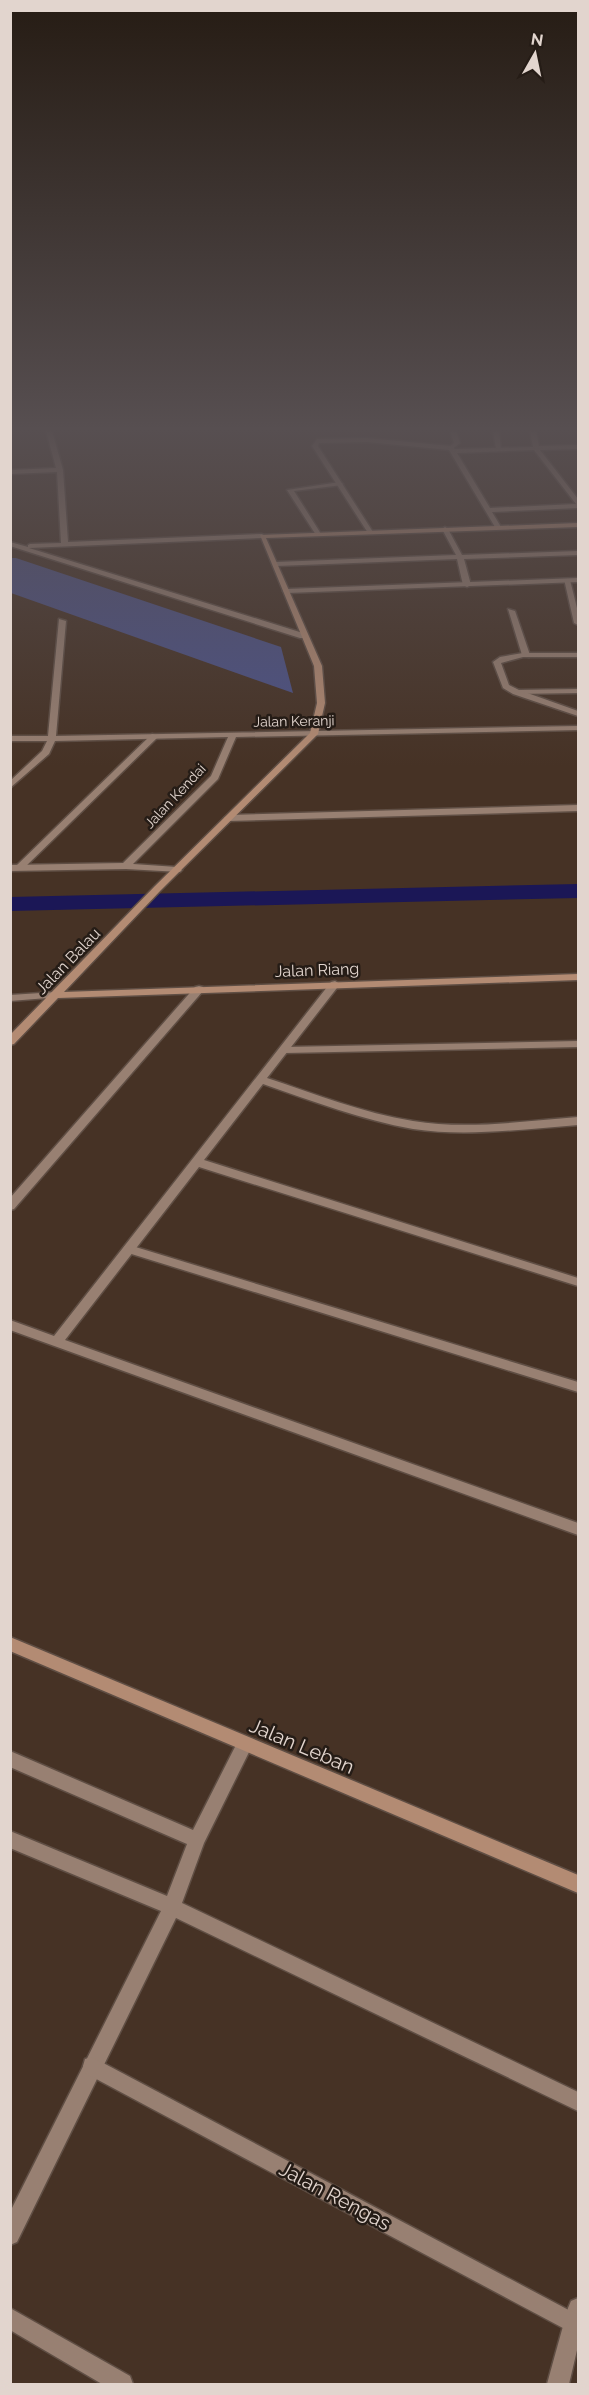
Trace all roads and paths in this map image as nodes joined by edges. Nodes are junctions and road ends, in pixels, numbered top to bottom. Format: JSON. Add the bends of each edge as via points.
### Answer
{"nodes":[{"id":1,"x":114,"y":543,"type":"edge"},
{"id":2,"x":265,"y":543,"type":"edge"},
{"id":3,"x":452,"y":543,"type":"edge"},
{"id":4,"x":65,"y":545,"type":"joint"},
{"id":5,"x":10,"y":546,"type":"edge"},
{"id":6,"x":20,"y":547,"type":"junction"},
{"id":7,"x":579,"y":553,"type":"edge"},
{"id":8,"x":460,"y":557,"type":"junction"},
{"id":9,"x":276,"y":564,"type":"junction"},
{"id":10,"x":566,"y":580,"type":"junction"},
{"id":11,"x":579,"y":580,"type":"edge"},
{"id":12,"x":467,"y":585,"type":"junction"},
{"id":13,"x":288,"y":591,"type":"junction"},
{"id":14,"x":512,"y":612,"type":"dead end"},
{"id":15,"x":62,"y":621,"type":"dead end"},
{"id":16,"x":579,"y":623,"type":"edge"},
{"id":17,"x":303,"y":636,"type":"junction"},
{"id":18,"x":526,"y":655,"type":"junction"},
{"id":19,"x":579,"y":655,"type":"edge"},
{"id":20,"x":579,"y":691,"type":"edge"},
{"id":21,"x":516,"y":692,"type":"junction"},
{"id":22,"x":579,"y":714,"type":"edge"},
{"id":23,"x":579,"y":728,"type":"edge"},
{"id":24,"x":314,"y":734,"type":"junction"},
{"id":25,"x":233,"y":735,"type":"junction"},
{"id":26,"x":155,"y":736,"type":"junction"},
{"id":27,"x":52,"y":738,"type":"junction"},
{"id":28,"x":10,"y":739,"type":"edge"},
{"id":29,"x":10,"y":786,"type":"edge"},
{"id":30,"x":579,"y":808,"type":"edge"},
{"id":31,"x":228,"y":818,"type":"junction"},
{"id":32,"x":126,"y":866,"type":"junction"},
{"id":33,"x":15,"y":868,"type":"edge"},
{"id":34,"x":177,"y":870,"type":"junction"},
{"id":35,"x":579,"y":977,"type":"edge"},
{"id":36,"x":335,"y":984,"type":"junction"},
{"id":37,"x":199,"y":989,"type":"junction"},
{"id":38,"x":56,"y":995,"type":"junction"},
{"id":39,"x":10,"y":998,"type":"edge"},
{"id":40,"x":10,"y":1042,"type":"edge"},
{"id":41,"x":579,"y":1044,"type":"edge"},
{"id":42,"x":285,"y":1050,"type":"junction"},
{"id":43,"x":261,"y":1080,"type":"junction"},
{"id":44,"x":579,"y":1121,"type":"edge"},
{"id":45,"x":197,"y":1162,"type":"junction"},
{"id":46,"x":10,"y":1206,"type":"edge"},
{"id":47,"x":129,"y":1249,"type":"junction"},
{"id":48,"x":579,"y":1282,"type":"edge"},
{"id":49,"x":10,"y":1325,"type":"edge"},
{"id":50,"x":57,"y":1341,"type":"junction"},
{"id":51,"x":579,"y":1387,"type":"edge"},
{"id":52,"x":579,"y":1529,"type":"edge"},
{"id":53,"x":10,"y":1644,"type":"edge"},
{"id":54,"x":245,"y":1744,"type":"junction"},
{"id":55,"x":10,"y":1759,"type":"edge"},
{"id":56,"x":10,"y":1839,"type":"edge"},
{"id":57,"x":197,"y":1840,"type":"junction"},
{"id":58,"x":579,"y":1884,"type":"edge"},
{"id":59,"x":172,"y":1907,"type":"junction"},
{"id":60,"x":92,"y":2066,"type":"junction"},
{"id":61,"x":579,"y":2103,"type":"edge"},
{"id":62,"x":10,"y":2235,"type":"edge"},
{"id":63,"x":10,"y":2318,"type":"edge"},
{"id":64,"x":577,"y":2319,"type":"edge"},
{"id":65,"x":122,"y":2385,"type":"edge"},
{"id":66,"x":558,"y":2385,"type":"edge"}],
"edges":[{"from":1,"to":4,"type":"street"},
{"from":2,"to":9,"type":"street"},
{"from":3,"to":8,"type":"street"},
{"from":4,"to":6,"type":"street"},
{"from":5,"to":6,"type":"street"},
{"from":6,"to":17,"type":"street"},
{"from":7,"to":8,"type":"street"},
{"from":8,"to":9,"type":"street"},
{"from":8,"to":12,"type":"street"},
{"from":9,"to":13,"type":"street"},
{"from":10,"to":11,"type":"street"},
{"from":10,"to":12,"type":"street"},
{"from":10,"to":16,"type":"street"},
{"from":12,"to":13,"type":"street"},
{"from":13,"to":17,"type":"street"},
{"from":14,"to":18,"type":"street"},
{"from":15,"to":27,"type":"street"},
{"from":17,"to":24,"type":"street","via":[[318,666],[321,684]]},
{"from":18,"to":19,"type":"street"},
{"from":18,"to":21,"type":"street","via":[[496,662],[506,686]]},
{"from":20,"to":21,"type":"street"},
{"from":21,"to":22,"type":"street"},
{"from":23,"to":24,"type":"street","name":"Jalan Keranji"},
{"from":24,"to":25,"type":"street","name":"Jalan Keranji"},
{"from":24,"to":31,"type":"street","name":"Jalan Balau"},
{"from":25,"to":26,"type":"street","name":"Jalan Keranji"},
{"from":25,"to":32,"type":"street","name":"Jalan Kendai","via":[[215,777]]},
{"from":26,"to":27,"type":"street","name":"Jalan Keranji"},
{"from":26,"to":33,"type":"street"},
{"from":27,"to":28,"type":"street","name":"Jalan Keranji"},
{"from":27,"to":29,"type":"street","via":[[45,752]]},
{"from":30,"to":31,"type":"street"},
{"from":31,"to":34,"type":"street","name":"Jalan Balau"},
{"from":32,"to":33,"type":"street"},
{"from":32,"to":34,"type":"street"},
{"from":34,"to":38,"type":"street","name":"Jalan Balau"},
{"from":35,"to":36,"type":"street","name":"Jalan Riang"},
{"from":36,"to":37,"type":"street","name":"Jalan Riang"},
{"from":36,"to":42,"type":"street"},
{"from":37,"to":38,"type":"street","name":"Jalan Riang"},
{"from":37,"to":46,"type":"street"},
{"from":38,"to":39,"type":"street"},
{"from":38,"to":40,"type":"street","name":"Jalan Balau"},
{"from":41,"to":42,"type":"street"},
{"from":42,"to":43,"type":"street"},
{"from":43,"to":44,"type":"street","via":[[416,1125],[473,1127]]},
{"from":43,"to":45,"type":"street"},
{"from":45,"to":47,"type":"street"},
{"from":45,"to":48,"type":"street"},
{"from":47,"to":50,"type":"street"},
{"from":47,"to":51,"type":"street"},
{"from":49,"to":50,"type":"street"},
{"from":50,"to":52,"type":"street"},
{"from":53,"to":54,"type":"street","name":"Jalan Leban"},
{"from":54,"to":57,"type":"street"},
{"from":54,"to":58,"type":"street","name":"Jalan Leban"},
{"from":55,"to":57,"type":"street"},
{"from":56,"to":59,"type":"street"},
{"from":57,"to":59,"type":"street"},
{"from":59,"to":60,"type":"street"},
{"from":59,"to":61,"type":"street"},
{"from":60,"to":62,"type":"street"},
{"from":60,"to":64,"type":"street","name":"Jalan Rengas"},
{"from":63,"to":65,"type":"street"},
{"from":64,"to":66,"type":"street"}]}
